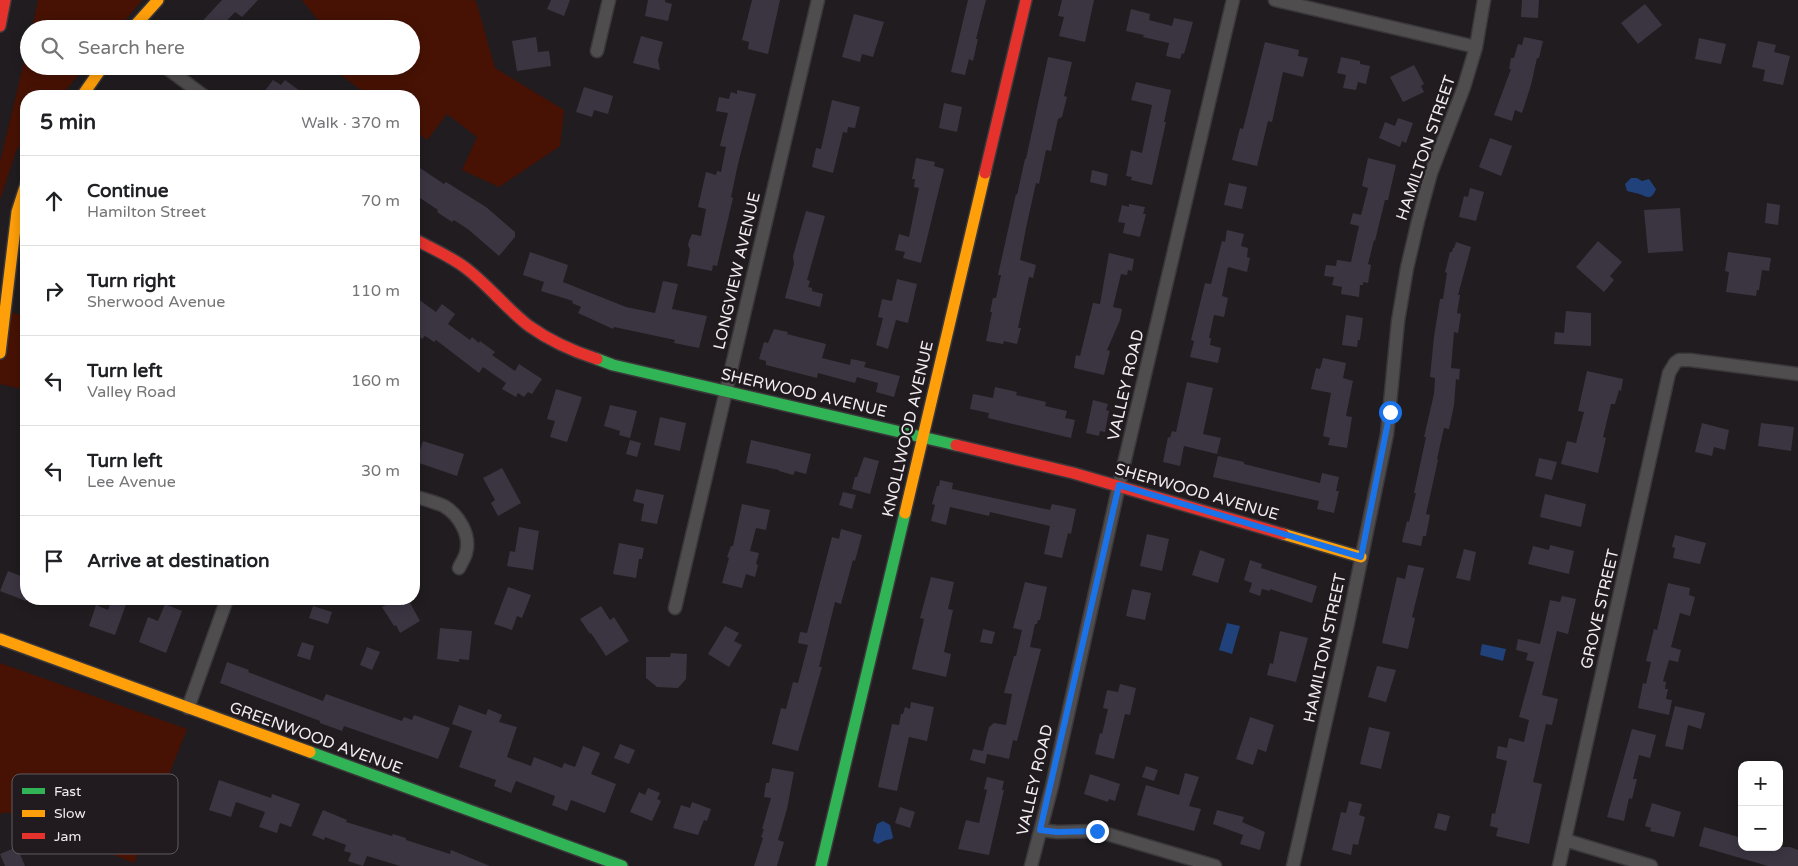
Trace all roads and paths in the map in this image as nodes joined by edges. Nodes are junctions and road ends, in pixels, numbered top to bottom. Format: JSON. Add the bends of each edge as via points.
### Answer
{"nodes":[{"id":1,"x":5,"y":0,"type":"edge"},
{"id":2,"x":158,"y":0,"type":"edge"},
{"id":3,"x":609,"y":0,"type":"edge"},
{"id":4,"x":818,"y":0,"type":"edge"},
{"id":5,"x":1026,"y":0,"type":"edge"},
{"id":6,"x":1233,"y":0,"type":"edge"},
{"id":7,"x":1275,"y":0,"type":"edge"},
{"id":8,"x":1484,"y":0,"type":"edge"},
{"id":9,"x":140,"y":20,"type":"edge"},
{"id":10,"x":0,"y":26,"type":"edge"},
{"id":11,"x":1476,"y":47,"type":"junction"},
{"id":12,"x":597,"y":51,"type":"dead end"},
{"id":13,"x":97,"y":75,"type":"edge"},
{"id":14,"x":176,"y":75,"type":"edge"},
{"id":15,"x":86,"y":90,"type":"edge"},
{"id":16,"x":196,"y":90,"type":"edge"},
{"id":17,"x":20,"y":203,"type":"edge"},
{"id":18,"x":420,"y":242,"type":"edge"},
{"id":19,"x":0,"y":353,"type":"edge"},
{"id":20,"x":1798,"y":374,"type":"edge"},
{"id":21,"x":725,"y":391,"type":"junction"},
{"id":22,"x":923,"y":438,"type":"junction"},
{"id":23,"x":1119,"y":485,"type":"junction"},
{"id":24,"x":420,"y":498,"type":"edge"},
{"id":25,"x":1361,"y":557,"type":"junction"},
{"id":26,"x":459,"y":568,"type":"dead end"},
{"id":27,"x":225,"y":605,"type":"edge"},
{"id":28,"x":675,"y":608,"type":"dead end"},
{"id":29,"x":0,"y":639,"type":"edge"},
{"id":30,"x":188,"y":708,"type":"junction"},
{"id":31,"x":1040,"y":830,"type":"junction"},
{"id":32,"x":1565,"y":840,"type":"junction"},
{"id":33,"x":622,"y":866,"type":"edge"},
{"id":34,"x":821,"y":866,"type":"edge"},
{"id":35,"x":1031,"y":866,"type":"edge"},
{"id":36,"x":1215,"y":866,"type":"edge"},
{"id":37,"x":1293,"y":866,"type":"edge"},
{"id":38,"x":1559,"y":866,"type":"edge"},
{"id":39,"x":1651,"y":866,"type":"edge"}],
"edges":[{"from":1,"to":10,"type":"main road"},
{"from":2,"to":9,"type":"main road"},
{"from":3,"to":12,"type":"street"},
{"from":4,"to":21,"type":"street","name":"LONGVIEW AVENUE"},
{"from":5,"to":22,"type":"main road","name":"KNOLLWOOD AVENUE"},
{"from":6,"to":23,"type":"street","name":"VALLEY ROAD"},
{"from":7,"to":11,"type":"street"},
{"from":8,"to":11,"type":"street","name":"HAMILTON STREET"},
{"from":11,"to":25,"type":"street","name":"HAMILTON STREET","via":[[1431,173],[1415,230],[1398,321],[1387,434]]},
{"from":13,"to":15,"type":"main road"},
{"from":14,"to":16,"type":"street"},
{"from":17,"to":19,"type":"main road"},
{"from":18,"to":21,"type":"main road","name":"SHERWOOD AVENUE","via":[[466,267],[528,325],[550,340],[613,365]]},
{"from":20,"to":32,"type":"street","name":"GROVE STREET","via":[[1690,360],[1677,362],[1669,373]]},
{"from":21,"to":22,"type":"main road","name":"SHERWOOD AVENUE"},
{"from":21,"to":28,"type":"street","name":"LONGVIEW AVENUE"},
{"from":22,"to":23,"type":"main road","name":"SHERWOOD AVENUE"},
{"from":22,"to":34,"type":"main road","name":"KNOLLWOOD AVENUE"},
{"from":23,"to":25,"type":"main road","name":"SHERWOOD AVENUE"},
{"from":23,"to":31,"type":"street","name":"VALLEY ROAD"},
{"from":24,"to":26,"type":"street","via":[[454,513],[462,524],[466,553]]},
{"from":25,"to":37,"type":"street","name":"HAMILTON STREET"},
{"from":27,"to":30,"type":"street"},
{"from":29,"to":30,"type":"main road","name":"GREENWOOD AVENUE"},
{"from":30,"to":33,"type":"main road","name":"GREENWOOD AVENUE"},
{"from":31,"to":35,"type":"street","name":"VALLEY ROAD"},
{"from":31,"to":36,"type":"street","via":[[1097,831]]},
{"from":32,"to":38,"type":"street","name":"GROVE STREET"},
{"from":32,"to":39,"type":"street"}]}
